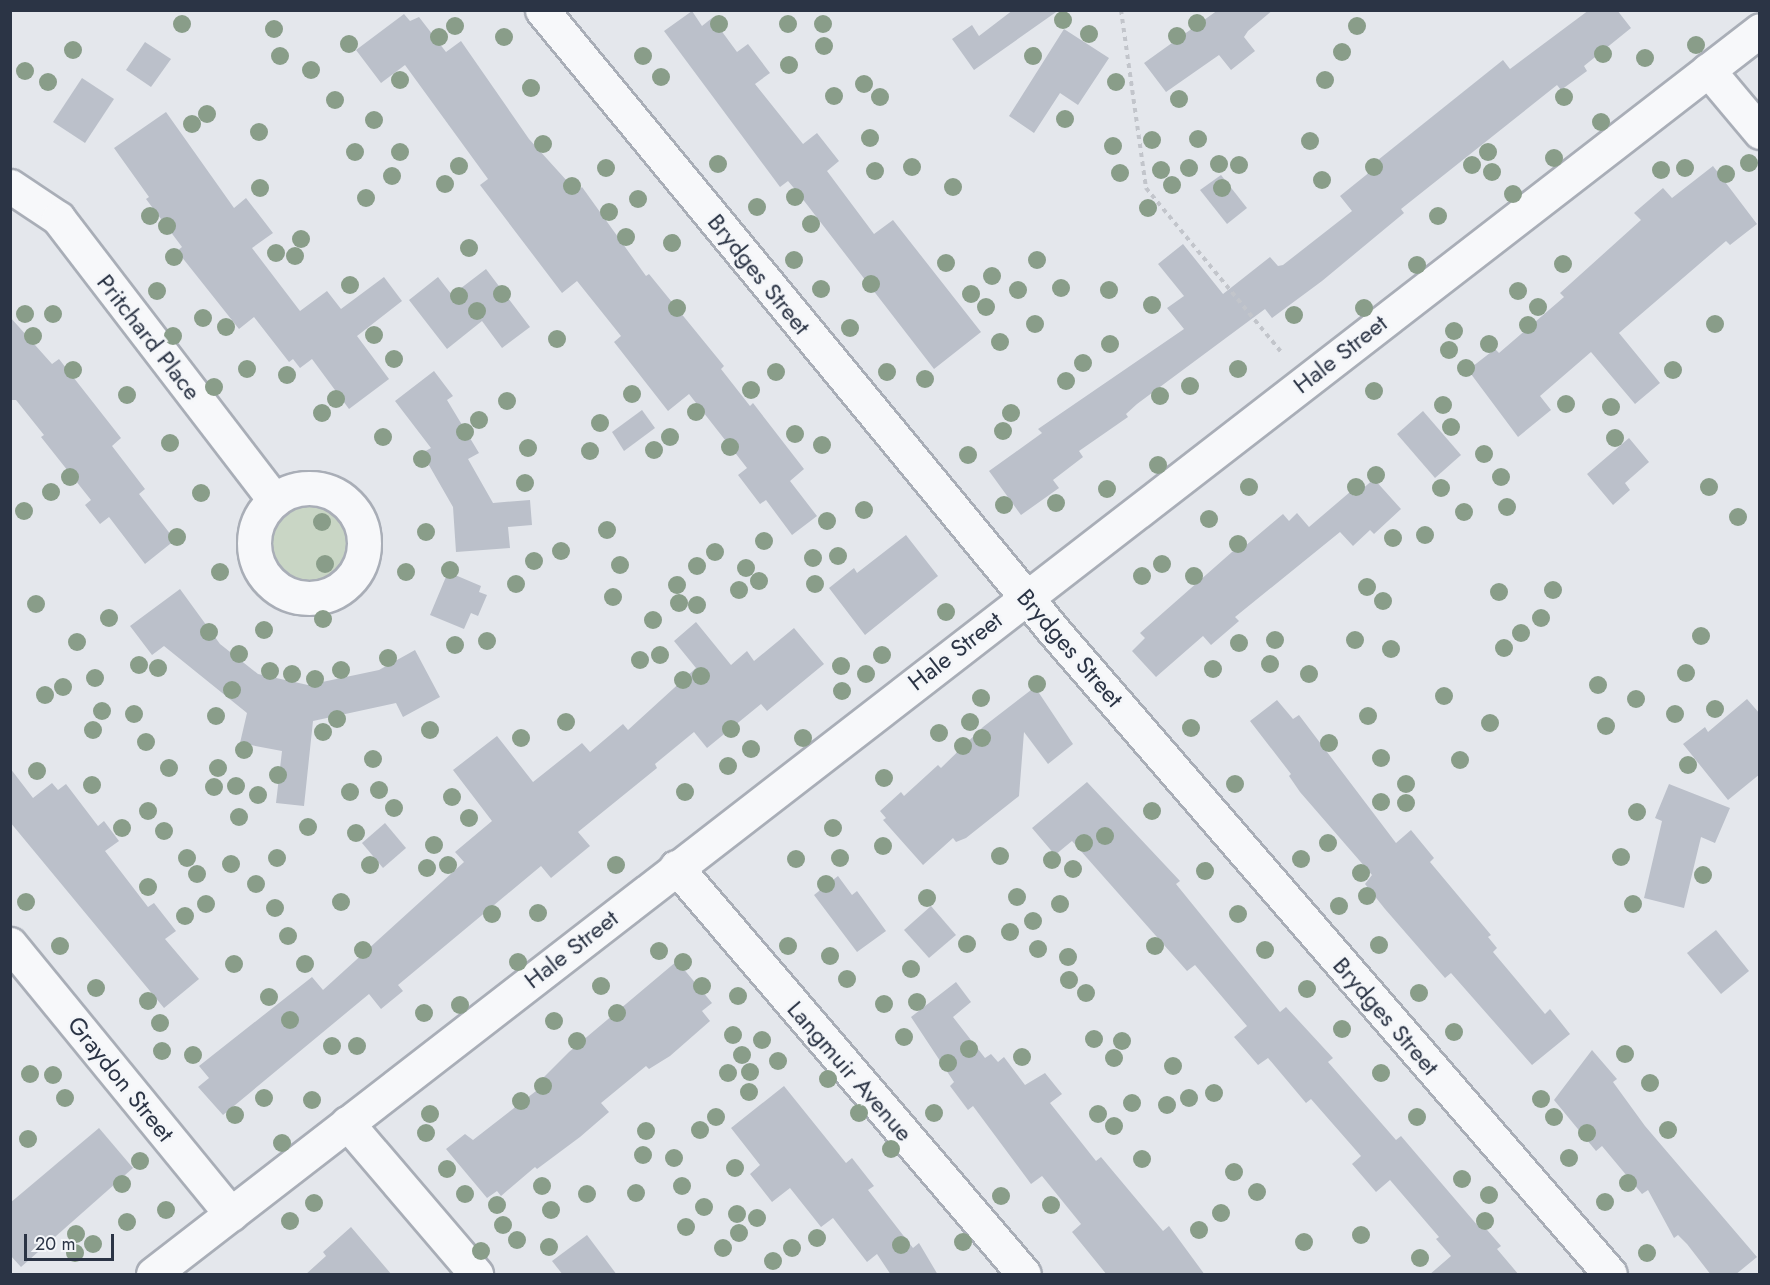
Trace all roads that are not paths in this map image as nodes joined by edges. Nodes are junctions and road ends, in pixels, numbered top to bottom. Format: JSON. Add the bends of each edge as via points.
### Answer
{"nodes":[{"id":1,"x":542,"y":10,"type":"edge"},
{"id":2,"x":1760,"y":30,"type":"edge"},
{"id":3,"x":1708,"y":70,"type":"junction"},
{"id":4,"x":1760,"y":132,"type":"edge"},
{"id":5,"x":10,"y":186,"type":"edge"},
{"id":6,"x":274,"y":500,"type":"dead end"},
{"id":7,"x":1025,"y":597,"type":"junction"},
{"id":8,"x":676,"y":867,"type":"junction"},
{"id":9,"x":10,"y":944,"type":"edge"},
{"id":10,"x":347,"y":1123,"type":"junction"},
{"id":11,"x":231,"y":1214,"type":"junction"},
{"id":12,"x":153,"y":1275,"type":"edge"},
{"id":13,"x":476,"y":1275,"type":"edge"},
{"id":14,"x":1024,"y":1275,"type":"edge"},
{"id":15,"x":1610,"y":1275,"type":"edge"}],
"edges":[{"from":1,"to":7,"type":"street","name":"Brydges Street"},
{"from":2,"to":3,"type":"street","name":"Hale Street"},
{"from":3,"to":4,"type":"street"},
{"from":3,"to":7,"type":"street","name":"Hale Street"},
{"from":5,"to":6,"type":"street","name":"Pritchard Place","via":[[58,218]]},
{"from":7,"to":8,"type":"street","name":"Hale Street"},
{"from":7,"to":15,"type":"street","name":"Brydges Street"},
{"from":8,"to":10,"type":"street","name":"Hale Street"},
{"from":8,"to":14,"type":"street","name":"Langmuir Avenue"},
{"from":9,"to":11,"type":"street","name":"Graydon Street"},
{"from":10,"to":11,"type":"street","name":"Hale Street"},
{"from":10,"to":13,"type":"street"},
{"from":11,"to":12,"type":"street","name":"Hale Street"}]}
